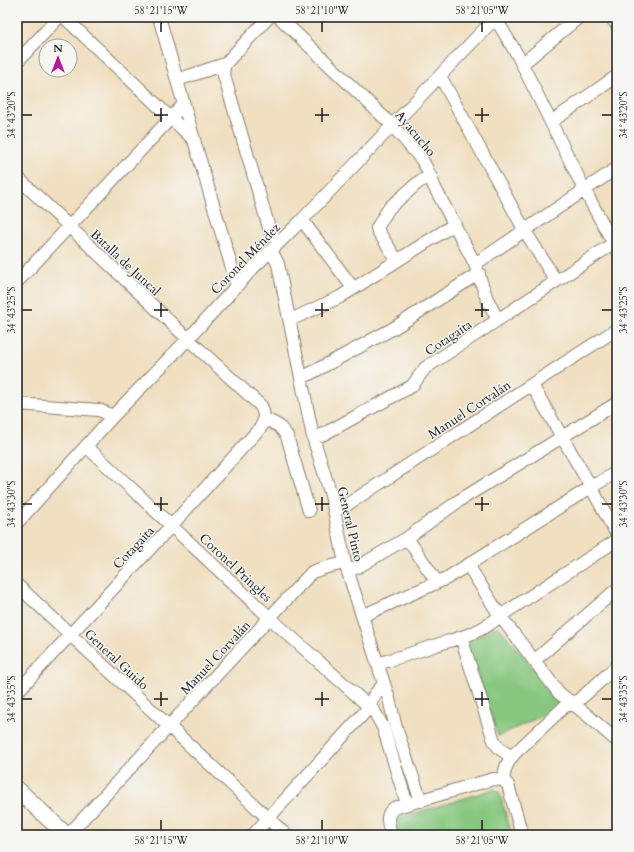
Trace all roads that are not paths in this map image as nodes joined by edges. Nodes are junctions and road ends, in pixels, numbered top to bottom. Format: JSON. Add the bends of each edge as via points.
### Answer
{"nodes":[{"id":1,"x":59,"y":17,"type":"edge"},
{"id":2,"x":64,"y":17,"type":"edge"},
{"id":3,"x":159,"y":17,"type":"edge"},
{"id":4,"x":269,"y":17,"type":"edge"},
{"id":5,"x":279,"y":17,"type":"edge"},
{"id":6,"x":579,"y":17,"type":"edge"},
{"id":7,"x":611,"y":17,"type":"edge"},
{"id":8,"x":494,"y":18,"type":"edge"},
{"id":9,"x":617,"y":25,"type":"edge"},
{"id":10,"x":17,"y":62,"type":"edge"},
{"id":11,"x":522,"y":64,"type":"junction"},
{"id":12,"x":224,"y":68,"type":"junction"},
{"id":13,"x":440,"y":76,"type":"junction"},
{"id":14,"x":617,"y":76,"type":"edge"},
{"id":15,"x":176,"y":80,"type":"junction"},
{"id":16,"x":184,"y":105,"type":"junction"},
{"id":17,"x":170,"y":119,"type":"junction"},
{"id":18,"x":551,"y":122,"type":"junction"},
{"id":19,"x":393,"y":126,"type":"junction"},
{"id":20,"x":194,"y":140,"type":"junction"},
{"id":21,"x":617,"y":168,"type":"edge"},
{"id":22,"x":17,"y":177,"type":"edge"},
{"id":23,"x":431,"y":178,"type":"junction"},
{"id":24,"x":585,"y":191,"type":"junction"},
{"id":25,"x":302,"y":220,"type":"junction"},
{"id":26,"x":455,"y":224,"type":"junction"},
{"id":27,"x":69,"y":227,"type":"junction"},
{"id":28,"x":526,"y":231,"type":"junction"},
{"id":29,"x":616,"y":245,"type":"edge"},
{"id":30,"x":275,"y":246,"type":"junction"},
{"id":31,"x":397,"y":260,"type":"junction"},
{"id":32,"x":477,"y":269,"type":"junction"},
{"id":33,"x":556,"y":281,"type":"junction"},
{"id":34,"x":17,"y":282,"type":"edge"},
{"id":35,"x":237,"y":285,"type":"junction"},
{"id":36,"x":353,"y":288,"type":"junction"},
{"id":37,"x":290,"y":320,"type":"junction"},
{"id":38,"x":498,"y":320,"type":"junction"},
{"id":39,"x":617,"y":329,"type":"edge"},
{"id":40,"x":188,"y":339,"type":"junction"},
{"id":41,"x":302,"y":378,"type":"junction"},
{"id":42,"x":532,"y":385,"type":"junction"},
{"id":43,"x":617,"y":403,"type":"edge"},
{"id":44,"x":17,"y":404,"type":"edge"},
{"id":45,"x":113,"y":416,"type":"junction"},
{"id":46,"x":264,"y":418,"type":"junction"},
{"id":47,"x":313,"y":437,"type":"junction"},
{"id":48,"x":562,"y":437,"type":"junction"},
{"id":49,"x":86,"y":446,"type":"junction"},
{"id":50,"x":617,"y":472,"type":"edge"},
{"id":51,"x":591,"y":487,"type":"junction"},
{"id":52,"x":334,"y":510,"type":"junction"},
{"id":53,"x":309,"y":512,"type":"dead end"},
{"id":54,"x":17,"y":523,"type":"edge"},
{"id":55,"x":171,"y":526,"type":"junction"},
{"id":56,"x":617,"y":535,"type":"edge"},
{"id":57,"x":407,"y":538,"type":"junction"},
{"id":58,"x":617,"y":540,"type":"edge"},
{"id":59,"x":468,"y":565,"type":"junction"},
{"id":60,"x":346,"y":567,"type":"junction"},
{"id":61,"x":437,"y":582,"type":"junction"},
{"id":62,"x":17,"y":585,"type":"edge"},
{"id":63,"x":617,"y":589,"type":"edge"},
{"id":64,"x":362,"y":616,"type":"junction"},
{"id":65,"x":500,"y":616,"type":"junction"},
{"id":66,"x":270,"y":618,"type":"junction"},
{"id":67,"x":70,"y":634,"type":"junction"},
{"id":68,"x":461,"y":637,"type":"junction"},
{"id":69,"x":534,"y":661,"type":"junction"},
{"id":70,"x":377,"y":664,"type":"junction"},
{"id":71,"x":617,"y":666,"type":"edge"},
{"id":72,"x":384,"y":684,"type":"junction"},
{"id":73,"x":17,"y":692,"type":"edge"},
{"id":74,"x":572,"y":703,"type":"junction"},
{"id":75,"x":369,"y":706,"type":"junction"},
{"id":76,"x":169,"y":727,"type":"junction"},
{"id":77,"x":617,"y":741,"type":"edge"},
{"id":78,"x":511,"y":757,"type":"junction"},
{"id":79,"x":503,"y":780,"type":"junction"},
{"id":80,"x":17,"y":789,"type":"edge"},
{"id":81,"x":421,"y":801,"type":"junction"},
{"id":82,"x":407,"y":804,"type":"junction"},
{"id":83,"x":269,"y":818,"type":"junction"},
{"id":84,"x":67,"y":835,"type":"edge"},
{"id":85,"x":253,"y":835,"type":"edge"},
{"id":86,"x":286,"y":835,"type":"edge"},
{"id":87,"x":392,"y":835,"type":"edge"},
{"id":88,"x":522,"y":835,"type":"edge"}],
"edges":[{"from":1,"to":10,"type":"street"},
{"from":2,"to":17,"type":"street"},
{"from":3,"to":15,"type":"street"},
{"from":4,"to":12,"type":"street"},
{"from":5,"to":19,"type":"street","name":"Ayacucho"},
{"from":6,"to":11,"type":"street"},
{"from":7,"to":9,"type":"street"},
{"from":8,"to":11,"type":"street"},
{"from":8,"to":13,"type":"street","name":"Coronel Méndez"},
{"from":11,"to":18,"type":"street"},
{"from":12,"to":15,"type":"street"},
{"from":12,"to":30,"type":"street","name":"General Pinto"},
{"from":13,"to":19,"type":"street","name":"Coronel Méndez"},
{"from":13,"to":28,"type":"street"},
{"from":14,"to":18,"type":"street"},
{"from":15,"to":16,"type":"street"},
{"from":16,"to":17,"type":"street"},
{"from":16,"to":20,"type":"street"},
{"from":17,"to":20,"type":"street"},
{"from":17,"to":27,"type":"street"},
{"from":18,"to":24,"type":"street"},
{"from":19,"to":23,"type":"street","name":"Ayacucho","via":[[422,160]]},
{"from":19,"to":25,"type":"street","name":"Coronel Méndez"},
{"from":20,"to":35,"type":"street"},
{"from":21,"to":24,"type":"street"},
{"from":22,"to":27,"type":"street","name":"Batalla de Juncal"},
{"from":23,"to":26,"type":"street","name":"Ayacucho"},
{"from":23,"to":31,"type":"street","via":[[420,181],[389,208],[377,228]]},
{"from":24,"to":28,"type":"street"},
{"from":24,"to":29,"type":"street"},
{"from":25,"to":30,"type":"street","name":"Coronel Méndez"},
{"from":25,"to":36,"type":"street"},
{"from":26,"to":31,"type":"street"},
{"from":26,"to":32,"type":"street","name":"Ayacucho"},
{"from":27,"to":34,"type":"street"},
{"from":27,"to":40,"type":"street","name":"Batalla de Juncal"},
{"from":28,"to":32,"type":"street"},
{"from":28,"to":33,"type":"street"},
{"from":29,"to":33,"type":"street","name":"Cotagaita"},
{"from":30,"to":35,"type":"street","name":"Coronel Méndez"},
{"from":30,"to":37,"type":"street","name":"General Pinto"},
{"from":31,"to":36,"type":"street"},
{"from":32,"to":38,"type":"street","name":"Ayacucho","via":[[487,299]]},
{"from":32,"to":41,"type":"street","via":[[394,328]]},
{"from":33,"to":38,"type":"street","name":"Cotagaita"},
{"from":35,"to":40,"type":"street","name":"Coronel Méndez"},
{"from":36,"to":37,"type":"street","via":[[340,297]]},
{"from":37,"to":41,"type":"street","name":"General Pinto"},
{"from":38,"to":47,"type":"street","name":"Cotagaita","via":[[425,368],[412,386],[322,435]]},
{"from":39,"to":42,"type":"street","name":"Manuel Corvalán"},
{"from":40,"to":45,"type":"street","name":"Coronel Méndez"},
{"from":40,"to":46,"type":"street","name":"Batalla de Juncal","via":[[261,406]]},
{"from":41,"to":47,"type":"street","name":"General Pinto"},
{"from":42,"to":48,"type":"street"},
{"from":42,"to":52,"type":"street","name":"Manuel Corvalán","via":[[345,506]]},
{"from":43,"to":48,"type":"street"},
{"from":44,"to":45,"type":"street","via":[[99,410]]},
{"from":45,"to":49,"type":"street","name":"Coronel Méndez"},
{"from":46,"to":53,"type":"street","via":[[279,426],[287,436]]},
{"from":46,"to":55,"type":"street","name":"Cotagaita","via":[[261,427]]},
{"from":47,"to":52,"type":"street","name":"General Pinto"},
{"from":48,"to":51,"type":"street"},
{"from":48,"to":57,"type":"street","via":[[460,500]]},
{"from":49,"to":54,"type":"street","name":"Coronel Méndez"},
{"from":49,"to":55,"type":"street","name":"Coronel Pringles"},
{"from":50,"to":51,"type":"street"},
{"from":51,"to":56,"type":"street"},
{"from":51,"to":59,"type":"street"},
{"from":52,"to":60,"type":"street","name":"General Pinto"},
{"from":55,"to":66,"type":"street","name":"Coronel Pringles"},
{"from":55,"to":67,"type":"street","name":"Cotagaita"},
{"from":57,"to":60,"type":"street","via":[[356,568]]},
{"from":57,"to":61,"type":"street"},
{"from":58,"to":65,"type":"street"},
{"from":59,"to":61,"type":"street"},
{"from":59,"to":65,"type":"street"},
{"from":60,"to":64,"type":"street","name":"General Pinto"},
{"from":60,"to":66,"type":"street","name":"Manuel Corvalán","via":[[317,569],[312,572]]},
{"from":61,"to":64,"type":"street"},
{"from":62,"to":67,"type":"street","name":"General Guido"},
{"from":63,"to":69,"type":"street"},
{"from":64,"to":70,"type":"street","name":"General Pinto"},
{"from":65,"to":68,"type":"street","via":[[483,629]]},
{"from":65,"to":69,"type":"street"},
{"from":66,"to":75,"type":"street","name":"Coronel Pringles"},
{"from":66,"to":76,"type":"street","name":"Manuel Corvalán"},
{"from":67,"to":73,"type":"street","name":"Cotagaita"},
{"from":67,"to":76,"type":"street","name":"General Guido"},
{"from":68,"to":70,"type":"street"},
{"from":68,"to":78,"type":"street","via":[[494,741]]},
{"from":69,"to":74,"type":"street","via":[[560,693]]},
{"from":70,"to":72,"type":"street","name":"General Pinto"},
{"from":71,"to":74,"type":"street"},
{"from":72,"to":75,"type":"street"},
{"from":72,"to":81,"type":"street","name":"General Pinto"},
{"from":74,"to":77,"type":"street"},
{"from":74,"to":78,"type":"street","via":[[564,707]]},
{"from":75,"to":82,"type":"street","via":[[383,727]]},
{"from":75,"to":83,"type":"street"},
{"from":76,"to":83,"type":"street","name":"General Guido"},
{"from":76,"to":84,"type":"street","name":"Manuel Corvalán"},
{"from":78,"to":79,"type":"street","via":[[505,766]]},
{"from":79,"to":81,"type":"street","via":[[493,779]]},
{"from":79,"to":88,"type":"street","via":[[508,785]]},
{"from":80,"to":84,"type":"main road"},
{"from":81,"to":82,"type":"street"},
{"from":82,"to":87,"type":"street","via":[[394,808],[389,813],[387,821]]},
{"from":83,"to":85,"type":"street"},
{"from":83,"to":86,"type":"street","name":"General Guido"}]}
